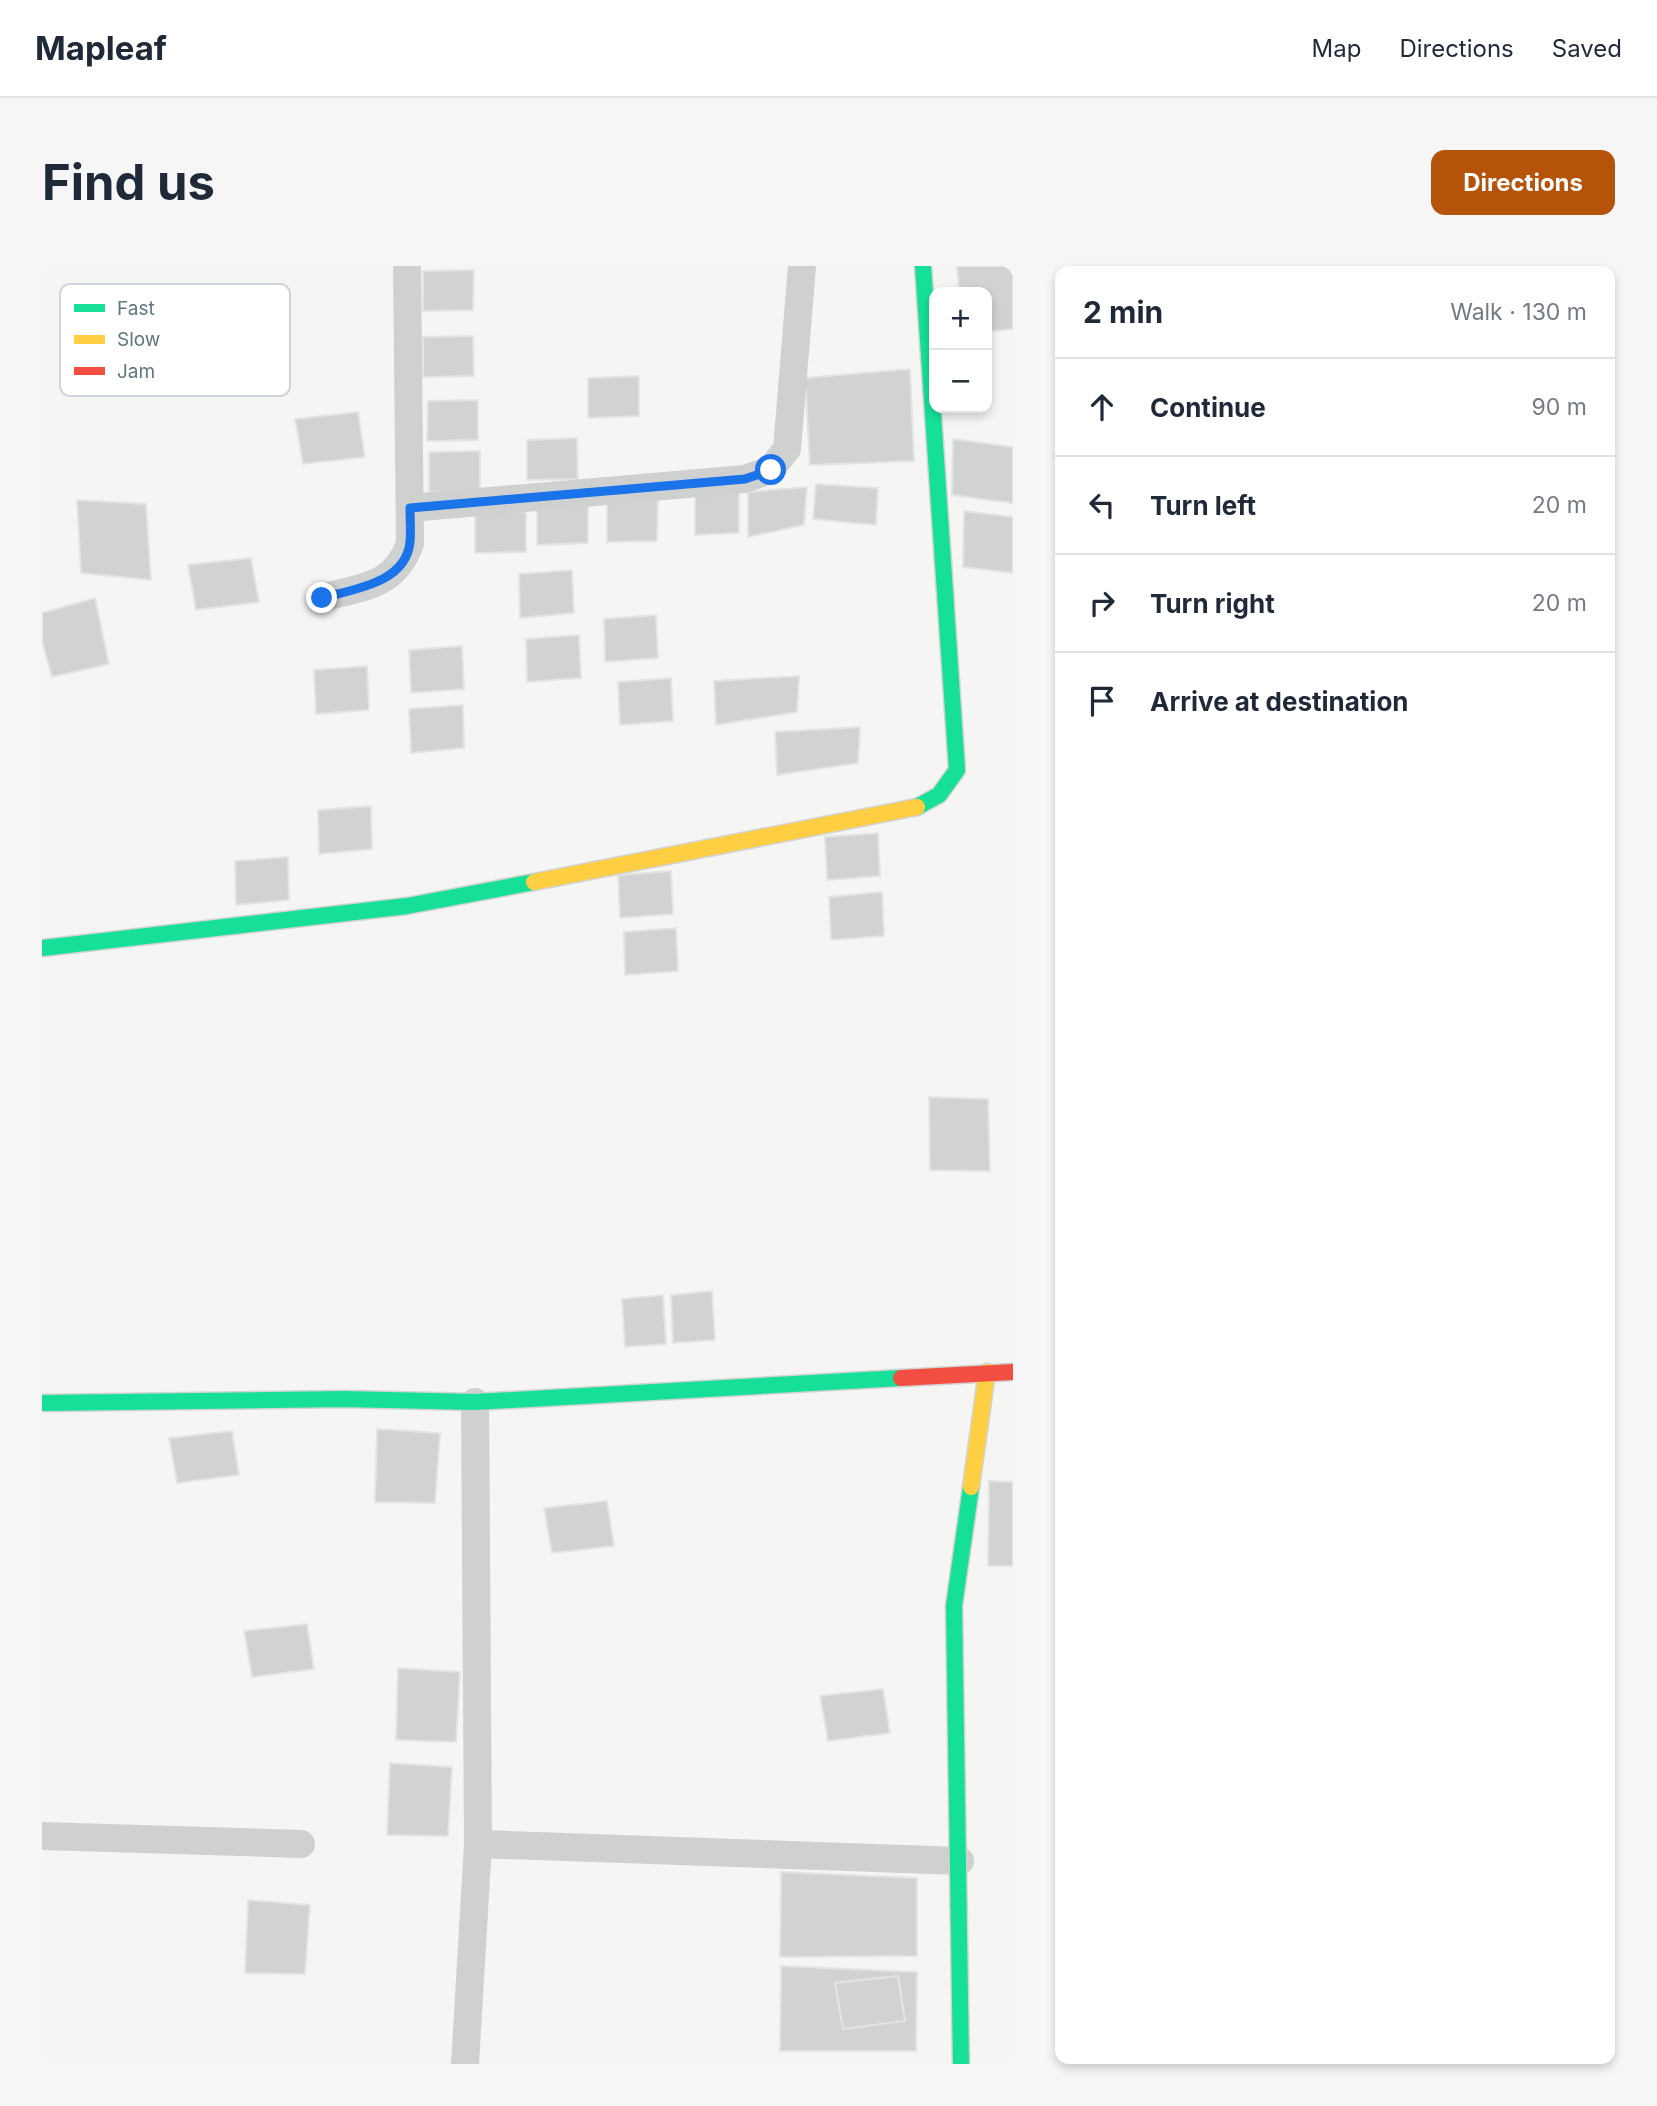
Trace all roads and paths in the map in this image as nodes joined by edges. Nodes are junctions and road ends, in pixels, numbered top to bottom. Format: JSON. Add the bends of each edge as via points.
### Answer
{"nodes":[{"id":1,"x":407,"y":266,"type":"edge"},
{"id":2,"x":802,"y":266,"type":"edge"},
{"id":3,"x":923,"y":266,"type":"edge"},
{"id":4,"x":410,"y":508,"type":"junction"},
{"id":5,"x":322,"y":598,"type":"dead end"},
{"id":6,"x":42,"y":948,"type":"edge"},
{"id":7,"x":987,"y":1372,"type":"junction"},
{"id":8,"x":1013,"y":1372,"type":"edge"},
{"id":9,"x":475,"y":1402,"type":"junction"},
{"id":10,"x":42,"y":1403,"type":"edge"},
{"id":11,"x":42,"y":1836,"type":"edge"},
{"id":12,"x":300,"y":1844,"type":"dead end"},
{"id":13,"x":478,"y":1844,"type":"junction"},
{"id":14,"x":960,"y":1861,"type":"junction"},
{"id":15,"x":465,"y":2064,"type":"edge"},
{"id":16,"x":961,"y":2064,"type":"edge"}],
"edges":[{"from":1,"to":4,"type":"street"},
{"from":2,"to":4,"type":"street","via":[[787,449],[771,470],[745,479]]},
{"from":3,"to":6,"type":"street","via":[[957,770],[934,802],[407,906]]},
{"from":4,"to":5,"type":"street","via":[[410,544],[394,572]]},
{"from":7,"to":8,"type":"street"},
{"from":7,"to":9,"type":"street"},
{"from":7,"to":14,"type":"street","via":[[954,1606]]},
{"from":9,"to":10,"type":"street"},
{"from":9,"to":13,"type":"street"},
{"from":11,"to":12,"type":"street"},
{"from":13,"to":14,"type":"street"},
{"from":13,"to":15,"type":"street"},
{"from":14,"to":16,"type":"street"}]}
